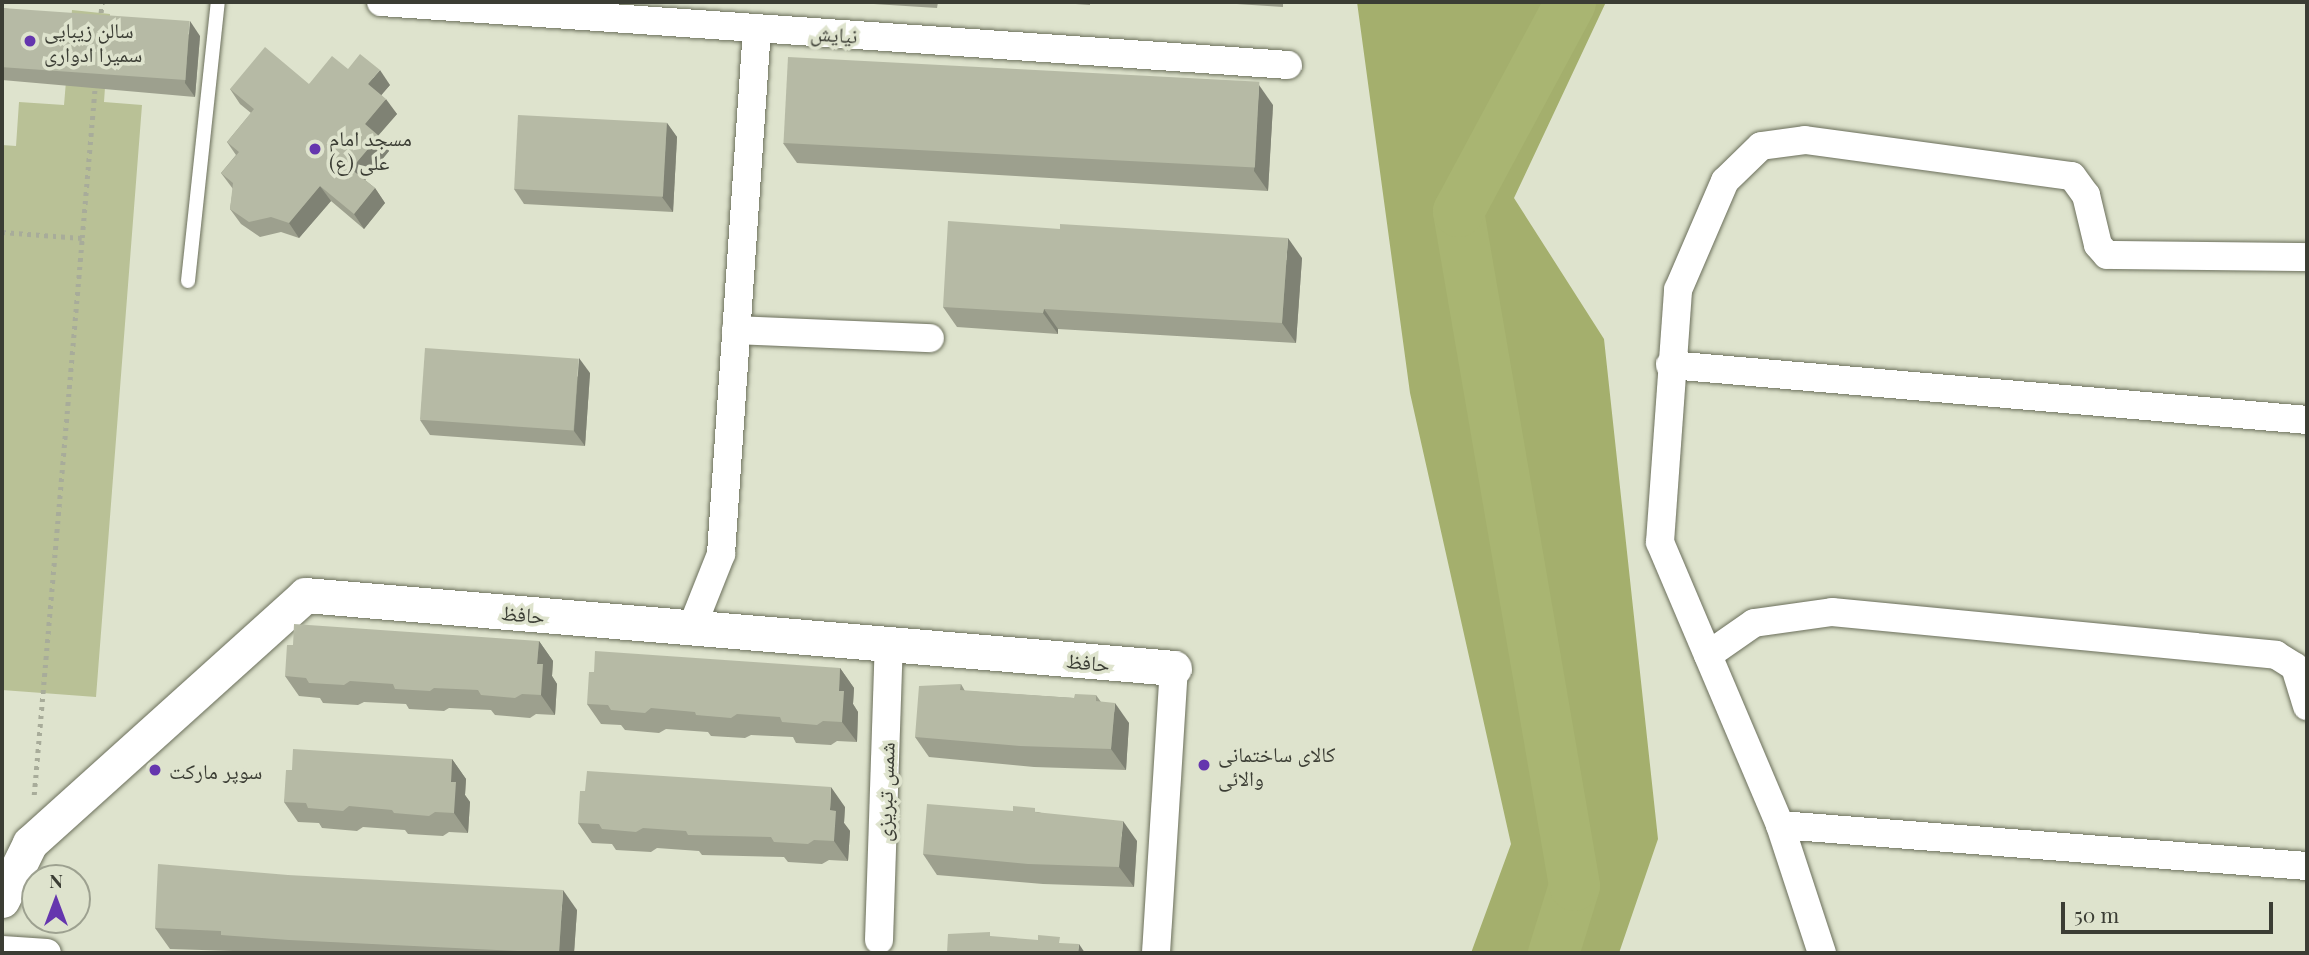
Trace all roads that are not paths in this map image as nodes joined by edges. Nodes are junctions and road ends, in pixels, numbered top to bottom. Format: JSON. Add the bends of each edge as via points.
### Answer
{"nodes":[{"id":1,"x":218,"y":2,"type":"edge"},
{"id":2,"x":381,"y":2,"type":"edge"},
{"id":3,"x":757,"y":28,"type":"junction"},
{"id":4,"x":1288,"y":65,"type":"dead end"},
{"id":5,"x":2307,"y":257,"type":"edge"},
{"id":6,"x":188,"y":281,"type":"dead end"},
{"id":7,"x":736,"y":330,"type":"junction"},
{"id":8,"x":930,"y":338,"type":"dead end"},
{"id":9,"x":1670,"y":365,"type":"junction"},
{"id":10,"x":2307,"y":420,"type":"edge"},
{"id":11,"x":692,"y":627,"type":"junction"},
{"id":12,"x":889,"y":644,"type":"junction"},
{"id":13,"x":1708,"y":655,"type":"junction"},
{"id":14,"x":1174,"y":668,"type":"joint"},
{"id":15,"x":2307,"y":706,"type":"edge"},
{"id":16,"x":1780,"y":825,"type":"junction"},
{"id":17,"x":16,"y":857,"type":"edge"},
{"id":18,"x":2307,"y":866,"type":"edge"},
{"id":19,"x":2,"y":900,"type":"edge"},
{"id":20,"x":879,"y":940,"type":"dead end"},
{"id":21,"x":2,"y":950,"type":"edge"},
{"id":22,"x":47,"y":953,"type":"edge"},
{"id":23,"x":1156,"y":953,"type":"edge"},
{"id":24,"x":1822,"y":953,"type":"edge"}],
"edges":[{"from":1,"to":6,"type":"lane"},
{"from":2,"to":3,"type":"street","name":"نیایش"},
{"from":3,"to":4,"type":"street","name":"نیایش"},
{"from":3,"to":7,"type":"street"},
{"from":5,"to":9,"type":"street","via":[[2107,255],[2098,245],[2086,195],[2072,176],[1805,140],[1761,146],[1725,181],[1678,290]]},
{"from":7,"to":8,"type":"street"},
{"from":7,"to":11,"type":"street","via":[[720,554]]},
{"from":9,"to":10,"type":"street"},
{"from":9,"to":13,"type":"street","via":[[1660,542]]},
{"from":11,"to":12,"type":"street","name":"حافظ"},
{"from":11,"to":17,"type":"street","name":"حافظ","via":[[305,595]]},
{"from":12,"to":14,"type":"street","name":"حافظ"},
{"from":12,"to":20,"type":"street","name":"شمس تبریزی"},
{"from":13,"to":15,"type":"street","via":[[1754,623],[1832,612],[2276,655],[2295,667]]},
{"from":13,"to":16,"type":"street"},
{"from":14,"to":23,"type":"street"},
{"from":16,"to":18,"type":"street"},
{"from":16,"to":24,"type":"street"},
{"from":17,"to":19,"type":"street","name":"حافظ"},
{"from":21,"to":22,"type":"street"}]}
